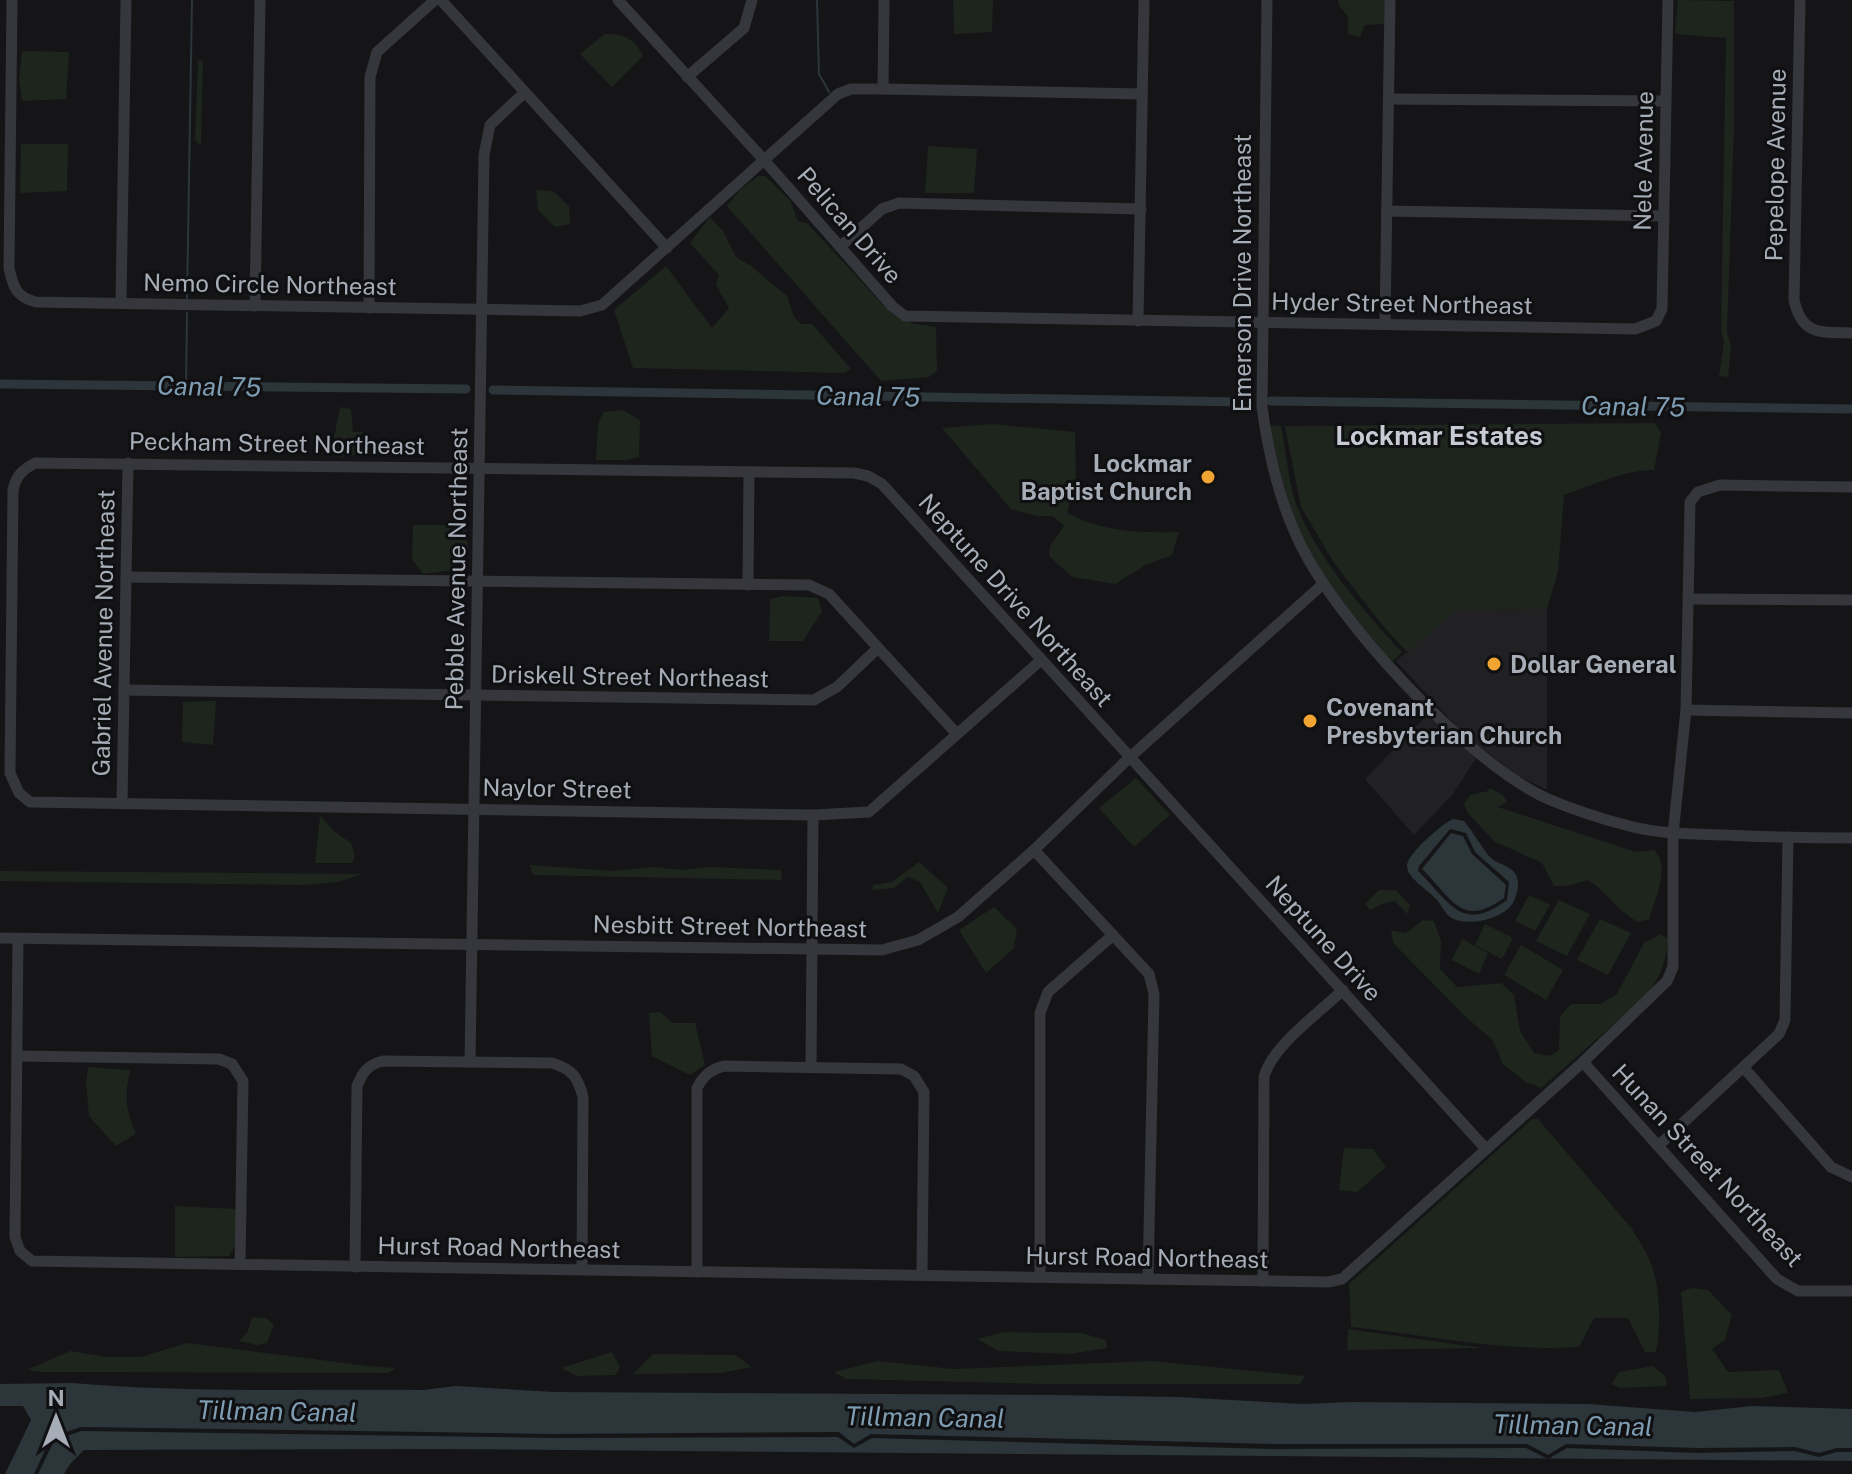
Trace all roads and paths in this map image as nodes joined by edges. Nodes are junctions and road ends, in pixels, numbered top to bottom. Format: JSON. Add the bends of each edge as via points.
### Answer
{"nodes":[{"id":1,"x":12,"y":0,"type":"edge"},
{"id":2,"x":126,"y":0,"type":"edge"},
{"id":3,"x":260,"y":0,"type":"edge"},
{"id":4,"x":438,"y":0,"type":"edge"},
{"id":5,"x":618,"y":0,"type":"edge"},
{"id":6,"x":752,"y":0,"type":"edge"},
{"id":7,"x":884,"y":0,"type":"edge"},
{"id":8,"x":1144,"y":0,"type":"edge"},
{"id":9,"x":1267,"y":0,"type":"edge"},
{"id":10,"x":1390,"y":0,"type":"edge"},
{"id":11,"x":1668,"y":0,"type":"edge"},
{"id":12,"x":1800,"y":0,"type":"edge"},
{"id":13,"x":687,"y":77,"type":"junction"},
{"id":14,"x":883,"y":89,"type":"junction"},
{"id":15,"x":524,"y":93,"type":"junction"},
{"id":16,"x":1142,"y":94,"type":"junction"},
{"id":17,"x":1389,"y":99,"type":"junction"},
{"id":18,"x":1666,"y":101,"type":"junction"},
{"id":19,"x":764,"y":160,"type":"junction"},
{"id":20,"x":1141,"y":209,"type":"junction"},
{"id":21,"x":1387,"y":211,"type":"junction"},
{"id":22,"x":1664,"y":216,"type":"junction"},
{"id":23,"x":840,"y":247,"type":"junction"},
{"id":24,"x":667,"y":248,"type":"junction"},
{"id":25,"x":121,"y":302,"type":"junction"},
{"id":26,"x":255,"y":306,"type":"junction"},
{"id":27,"x":369,"y":308,"type":"junction"},
{"id":28,"x":481,"y":309,"type":"junction"},
{"id":29,"x":905,"y":316,"type":"joint"},
{"id":30,"x":1138,"y":321,"type":"junction"},
{"id":31,"x":1656,"y":321,"type":"joint"},
{"id":32,"x":1261,"y":322,"type":"junction"},
{"id":33,"x":1385,"y":324,"type":"junction"},
{"id":34,"x":1852,"y":333,"type":"edge"},
{"id":35,"x":128,"y":463,"type":"junction"},
{"id":36,"x":480,"y":468,"type":"junction"},
{"id":37,"x":749,"y":472,"type":"junction"},
{"id":38,"x":868,"y":476,"type":"joint"},
{"id":39,"x":1852,"y":487,"type":"edge"},
{"id":40,"x":126,"y":577,"type":"junction"},
{"id":41,"x":478,"y":581,"type":"junction"},
{"id":42,"x":1323,"y":584,"type":"junction"},
{"id":43,"x":748,"y":585,"type":"junction"},
{"id":44,"x":1690,"y":599,"type":"junction"},
{"id":45,"x":1852,"y":600,"type":"edge"},
{"id":46,"x":877,"y":649,"type":"junction"},
{"id":47,"x":1040,"y":661,"type":"junction"},
{"id":48,"x":124,"y":690,"type":"junction"},
{"id":49,"x":476,"y":696,"type":"junction"},
{"id":50,"x":1686,"y":710,"type":"junction"},
{"id":51,"x":1852,"y":713,"type":"edge"},
{"id":52,"x":956,"y":733,"type":"junction"},
{"id":53,"x":1129,"y":758,"type":"junction"},
{"id":54,"x":19,"y":793,"type":"joint"},
{"id":55,"x":122,"y":804,"type":"junction"},
{"id":56,"x":474,"y":808,"type":"junction"},
{"id":57,"x":813,"y":815,"type":"junction"},
{"id":58,"x":1673,"y":834,"type":"junction"},
{"id":59,"x":1788,"y":837,"type":"junction"},
{"id":60,"x":1852,"y":838,"type":"edge"},
{"id":61,"x":1034,"y":850,"type":"junction"},
{"id":62,"x":1113,"y":935,"type":"junction"},
{"id":63,"x":0,"y":938,"type":"edge"},
{"id":64,"x":18,"y":939,"type":"junction"},
{"id":65,"x":472,"y":944,"type":"junction"},
{"id":66,"x":813,"y":949,"type":"junction"},
{"id":67,"x":1343,"y":990,"type":"junction"},
{"id":68,"x":17,"y":1056,"type":"junction"},
{"id":69,"x":470,"y":1062,"type":"junction"},
{"id":70,"x":1583,"y":1062,"type":"junction"},
{"id":71,"x":811,"y":1067,"type":"junction"},
{"id":72,"x":1744,"y":1068,"type":"junction"},
{"id":73,"x":1658,"y":1146,"type":"junction"},
{"id":74,"x":1486,"y":1149,"type":"junction"},
{"id":75,"x":1852,"y":1177,"type":"edge"},
{"id":76,"x":240,"y":1264,"type":"junction"},
{"id":77,"x":355,"y":1267,"type":"junction"},
{"id":78,"x":582,"y":1269,"type":"junction"},
{"id":79,"x":697,"y":1272,"type":"junction"},
{"id":80,"x":922,"y":1274,"type":"junction"},
{"id":81,"x":1040,"y":1277,"type":"junction"},
{"id":82,"x":1148,"y":1279,"type":"junction"},
{"id":83,"x":1263,"y":1281,"type":"junction"},
{"id":84,"x":1852,"y":1291,"type":"edge"}],
"edges":[{"from":1,"to":25,"type":"street","name":"Nemo Circle Northeast","via":[[13,287],[23,299],[36,302]]},
{"from":2,"to":25,"type":"street"},
{"from":3,"to":26,"type":"street"},
{"from":4,"to":15,"type":"street"},
{"from":4,"to":27,"type":"street","via":[[377,52],[370,77]]},
{"from":5,"to":13,"type":"street","name":"Pelican Drive"},
{"from":6,"to":13,"type":"street","via":[[744,28]]},
{"from":7,"to":14,"type":"street"},
{"from":8,"to":16,"type":"street"},
{"from":9,"to":32,"type":"street","name":"Emerson Drive Northeast"},
{"from":10,"to":17,"type":"street"},
{"from":11,"to":18,"type":"street","name":"Nele Avenue"},
{"from":12,"to":34,"type":"street","name":"Pepelope Avenue","via":[[1794,300],[1806,327]]},
{"from":13,"to":19,"type":"street","name":"Pelican Drive"},
{"from":14,"to":16,"type":"street","name":"Nemo Circle Northeast"},
{"from":14,"to":19,"type":"street","name":"Nemo Circle Northeast","via":[[838,94]]},
{"from":15,"to":24,"type":"street"},
{"from":15,"to":28,"type":"street","name":"Pebble Avenue Northeast","via":[[490,125],[485,144]]},
{"from":16,"to":20,"type":"street"},
{"from":17,"to":18,"type":"street"},
{"from":17,"to":21,"type":"street"},
{"from":18,"to":22,"type":"street","name":"Nele Avenue"},
{"from":19,"to":23,"type":"street","name":"Pelican Drive"},
{"from":19,"to":24,"type":"street","name":"Nemo Circle Northeast"},
{"from":20,"to":23,"type":"street","via":[[899,203],[882,209]]},
{"from":20,"to":30,"type":"street"},
{"from":21,"to":22,"type":"street"},
{"from":21,"to":33,"type":"street"},
{"from":22,"to":31,"type":"street","name":"Nele Avenue","via":[[1662,309]]},
{"from":23,"to":29,"type":"street","name":"Pelican Drive"},
{"from":24,"to":28,"type":"street","name":"Nemo Circle Northeast","via":[[602,305],[580,311]]},
{"from":25,"to":26,"type":"street","name":"Nemo Circle Northeast"},
{"from":26,"to":27,"type":"street","name":"Nemo Circle Northeast"},
{"from":27,"to":28,"type":"street","name":"Nemo Circle Northeast"},
{"from":28,"to":36,"type":"street","name":"Pebble Avenue Northeast"},
{"from":29,"to":30,"type":"street","name":"Hyder Street Northeast"},
{"from":30,"to":32,"type":"street","name":"Hyder Street Northeast"},
{"from":31,"to":33,"type":"street","name":"Hyder Street Northeast","via":[[1639,329]]},
{"from":32,"to":33,"type":"street","name":"Hyder Street Northeast"},
{"from":32,"to":42,"type":"street","name":"Emerson Drive Northeast","via":[[1268,453],[1296,537]]},
{"from":35,"to":36,"type":"street","name":"Peckham Street Northeast"},
{"from":35,"to":40,"type":"street","name":"Gabriel Avenue Northeast"},
{"from":35,"to":54,"type":"street","name":"Peckham Street Northeast","via":[[35,463],[16,479],[10,773]]},
{"from":36,"to":37,"type":"street","name":"Peckham Street Northeast"},
{"from":36,"to":41,"type":"street","name":"Pebble Avenue Northeast"},
{"from":37,"to":38,"type":"street","name":"Peckham Street Northeast"},
{"from":37,"to":43,"type":"street"},
{"from":38,"to":47,"type":"street","name":"Neptune Drive Northeast","via":[[882,484]]},
{"from":39,"to":44,"type":"street","name":"Hurst Road Northeast","via":[[1720,485],[1698,492],[1690,502]]},
{"from":40,"to":41,"type":"street"},
{"from":40,"to":48,"type":"street","name":"Gabriel Avenue Northeast"},
{"from":41,"to":43,"type":"street"},
{"from":41,"to":49,"type":"street","name":"Pebble Avenue Northeast"},
{"from":42,"to":53,"type":"street","name":"Nesbitt Street Northeast"},
{"from":42,"to":58,"type":"street","name":"Emerson Drive Northeast","via":[[1388,664],[1470,747],[1505,773],[1547,798],[1591,815]]},
{"from":43,"to":46,"type":"street","via":[[809,585],[829,594]]},
{"from":44,"to":45,"type":"street"},
{"from":44,"to":50,"type":"street","name":"Hurst Road Northeast"},
{"from":46,"to":49,"type":"street","name":"Driskell Street Northeast","via":[[837,687],[814,700]]},
{"from":46,"to":52,"type":"street"},
{"from":47,"to":52,"type":"street","name":"Naylor Street"},
{"from":47,"to":53,"type":"street","name":"Neptune Drive Northeast"},
{"from":48,"to":49,"type":"street","name":"Driskell Street Northeast"},
{"from":48,"to":55,"type":"street","name":"Gabriel Avenue Northeast"},
{"from":49,"to":56,"type":"street","name":"Pebble Avenue Northeast"},
{"from":50,"to":51,"type":"street"},
{"from":50,"to":58,"type":"street","name":"Hurst Road Northeast"},
{"from":52,"to":57,"type":"street","name":"Naylor Street","via":[[869,812]]},
{"from":53,"to":61,"type":"street","name":"Nesbitt Street Northeast"},
{"from":53,"to":67,"type":"street","name":"Neptune Drive"},
{"from":54,"to":55,"type":"street","name":"Naylor Street","via":[[30,802]]},
{"from":55,"to":56,"type":"street","name":"Naylor Street"},
{"from":56,"to":57,"type":"street","name":"Naylor Street"},
{"from":56,"to":65,"type":"street","name":"Pebble Avenue Northeast"},
{"from":57,"to":66,"type":"street"},
{"from":58,"to":59,"type":"street","name":"Emerson Drive Northeast"},
{"from":58,"to":70,"type":"street","name":"Hurst Road Northeast","via":[[1673,967],[1666,981]]},
{"from":59,"to":60,"type":"street","name":"Emerson Drive Northeast"},
{"from":59,"to":72,"type":"street","via":[[1785,1020],[1779,1034]]},
{"from":61,"to":62,"type":"street"},
{"from":61,"to":66,"type":"street","name":"Nesbitt Street Northeast","via":[[958,917],[918,940],[882,950]]},
{"from":62,"to":81,"type":"street","via":[[1048,992],[1040,1013]]},
{"from":62,"to":82,"type":"street","via":[[1149,974],[1154,994]]},
{"from":63,"to":64,"type":"street","name":"Nesbitt Street Northeast"},
{"from":64,"to":65,"type":"street","name":"Nesbitt Street Northeast"},
{"from":64,"to":68,"type":"street"},
{"from":65,"to":66,"type":"street","name":"Nesbitt Street Northeast"},
{"from":65,"to":69,"type":"street","name":"Pebble Avenue Northeast"},
{"from":66,"to":71,"type":"street"},
{"from":67,"to":74,"type":"street","name":"Neptune Drive"},
{"from":67,"to":83,"type":"street","via":[[1267,1065]]},
{"from":68,"to":76,"type":"street","via":[[219,1059],[232,1064],[243,1081]]},
{"from":68,"to":76,"type":"street","name":"Hurst Road Northeast","via":[[15,1237],[20,1251],[32,1261],[45,1262]]},
{"from":69,"to":77,"type":"street","via":[[383,1061],[363,1072],[357,1086]]},
{"from":69,"to":78,"type":"street","via":[[552,1063],[578,1078],[583,1097]]},
{"from":70,"to":73,"type":"street","name":"Hunan Street Northeast"},
{"from":70,"to":74,"type":"street","name":"Hurst Road Northeast"},
{"from":71,"to":79,"type":"street","via":[[725,1066],[702,1078],[697,1088]]},
{"from":71,"to":80,"type":"street","via":[[901,1069],[914,1076],[924,1092]]},
{"from":72,"to":73,"type":"street"},
{"from":72,"to":75,"type":"street","via":[[1831,1167]]},
{"from":73,"to":84,"type":"street","name":"Hunan Street Northeast","via":[[1777,1279],[1798,1291]]},
{"from":74,"to":83,"type":"street","name":"Hurst Road Northeast","via":[[1342,1279]]},
{"from":76,"to":77,"type":"street","name":"Hurst Road Northeast"},
{"from":77,"to":78,"type":"street","name":"Hurst Road Northeast"},
{"from":78,"to":79,"type":"street","name":"Hurst Road Northeast"},
{"from":79,"to":80,"type":"street","name":"Hurst Road Northeast"},
{"from":80,"to":81,"type":"street","name":"Hurst Road Northeast"},
{"from":81,"to":82,"type":"street","name":"Hurst Road Northeast"},
{"from":82,"to":83,"type":"street","name":"Hurst Road Northeast"}]}
